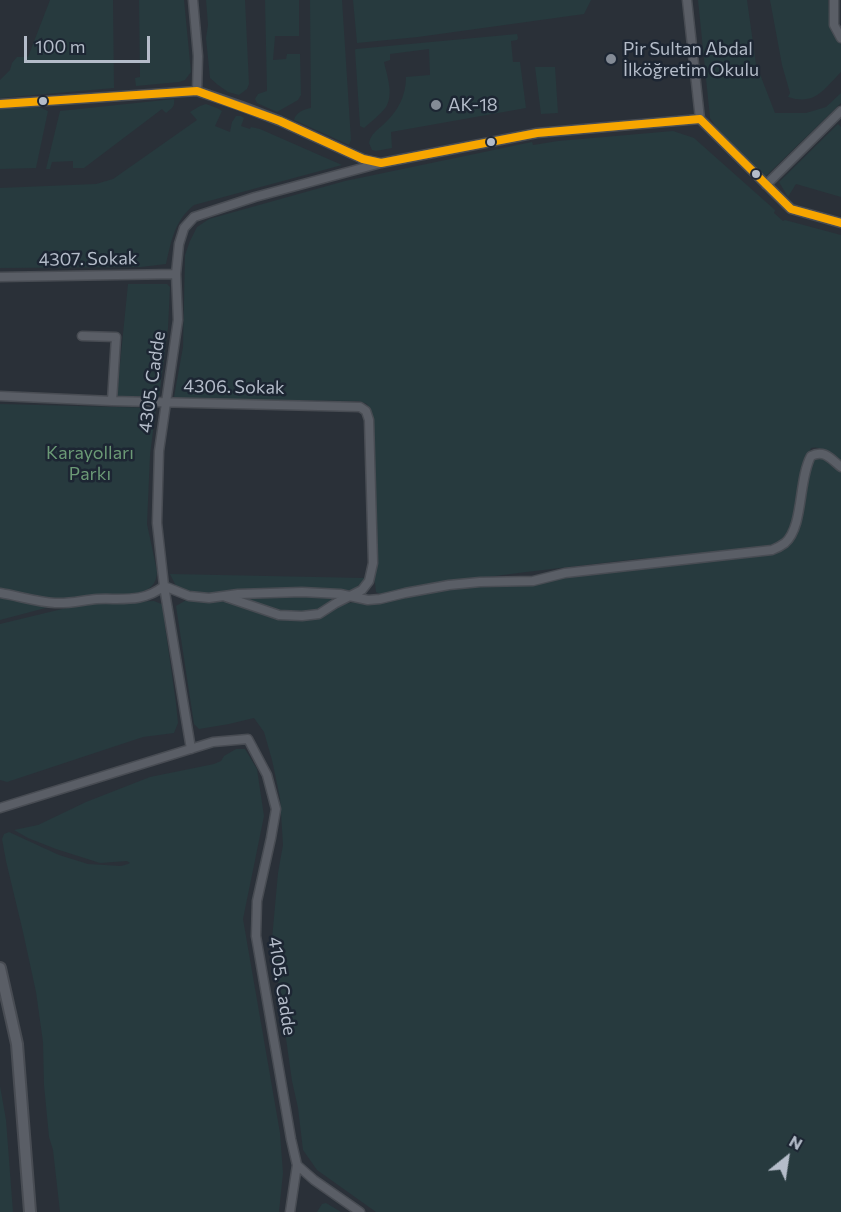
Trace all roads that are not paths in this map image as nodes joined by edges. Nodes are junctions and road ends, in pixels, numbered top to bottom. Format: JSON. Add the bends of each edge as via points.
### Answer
{"nodes":[{"id":1,"x":193,"y":0,"type":"edge"},
{"id":2,"x":687,"y":0,"type":"edge"},
{"id":3,"x":834,"y":0,"type":"edge"},
{"id":4,"x":841,"y":38,"type":"edge"},
{"id":5,"x":197,"y":91,"type":"junction"},
{"id":6,"x":0,"y":104,"type":"edge"},
{"id":7,"x":841,"y":111,"type":"edge"},
{"id":8,"x":700,"y":119,"type":"junction"},
{"id":9,"x":381,"y":163,"type":"junction"},
{"id":10,"x":766,"y":185,"type":"junction"},
{"id":11,"x":841,"y":223,"type":"edge"},
{"id":12,"x":176,"y":274,"type":"junction"},
{"id":13,"x":0,"y":277,"type":"edge"},
{"id":14,"x":82,"y":336,"type":"dead end"},
{"id":15,"x":0,"y":396,"type":"edge"},
{"id":16,"x":112,"y":401,"type":"junction"},
{"id":17,"x":166,"y":402,"type":"junction"},
{"id":18,"x":841,"y":467,"type":"edge"},
{"id":19,"x":164,"y":586,"type":"junction"},
{"id":20,"x":0,"y":593,"type":"edge"},
{"id":21,"x":223,"y":596,"type":"junction"},
{"id":22,"x":351,"y":596,"type":"junction"},
{"id":23,"x":191,"y":749,"type":"junction"},
{"id":24,"x":0,"y":808,"type":"edge"},
{"id":25,"x":0,"y":968,"type":"edge"},
{"id":26,"x":297,"y":1165,"type":"junction"},
{"id":27,"x":30,"y":1212,"type":"edge"},
{"id":28,"x":290,"y":1212,"type":"edge"},
{"id":29,"x":360,"y":1212,"type":"edge"}],
"edges":[{"from":1,"to":5,"type":"street"},
{"from":2,"to":8,"type":"street"},
{"from":3,"to":4,"type":"street","via":[[834,25]]},
{"from":5,"to":6,"type":"street"},
{"from":5,"to":9,"type":"street"},
{"from":7,"to":10,"type":"street"},
{"from":8,"to":9,"type":"street","name":"4305. Cadde","via":[[537,133]]},
{"from":8,"to":10,"type":"street"},
{"from":9,"to":12,"type":"street","name":"4305. Cadde","via":[[194,217],[181,236]]},
{"from":10,"to":11,"type":"street","via":[[791,209]]},
{"from":12,"to":13,"type":"street","name":"4307. Sokak"},
{"from":12,"to":17,"type":"street","name":"4305. Cadde","via":[[178,320]]},
{"from":14,"to":16,"type":"street","via":[[116,337]]},
{"from":15,"to":16,"type":"street","name":"4306. Sokak"},
{"from":16,"to":17,"type":"street","name":"4306. Sokak"},
{"from":17,"to":19,"type":"street","name":"4305. Cadde","via":[[159,450],[157,523]]},
{"from":17,"to":22,"type":"street","name":"4306. Sokak","via":[[360,407],[366,411],[373,563],[369,581]]},
{"from":18,"to":22,"type":"street","via":[[825,453],[811,456],[804,472],[794,531],[786,542],[772,550],[533,580],[449,585],[380,599]]},
{"from":19,"to":20,"type":"street","via":[[138,599],[68,604]]},
{"from":19,"to":21,"type":"street","via":[[189,596]]},
{"from":19,"to":23,"type":"street","name":"4305. Cadde"},
{"from":21,"to":22,"type":"street","via":[[302,592]]},
{"from":21,"to":22,"type":"street","via":[[279,615],[302,616],[319,614]]},
{"from":23,"to":24,"type":"street"},
{"from":23,"to":26,"type":"street","name":"4105. Cadde","via":[[213,742],[248,739],[267,775],[276,809],[256,901],[256,936]]},
{"from":25,"to":27,"type":"street","via":[[16,1044]]},
{"from":26,"to":28,"type":"street"},
{"from":26,"to":29,"type":"street"}]}
